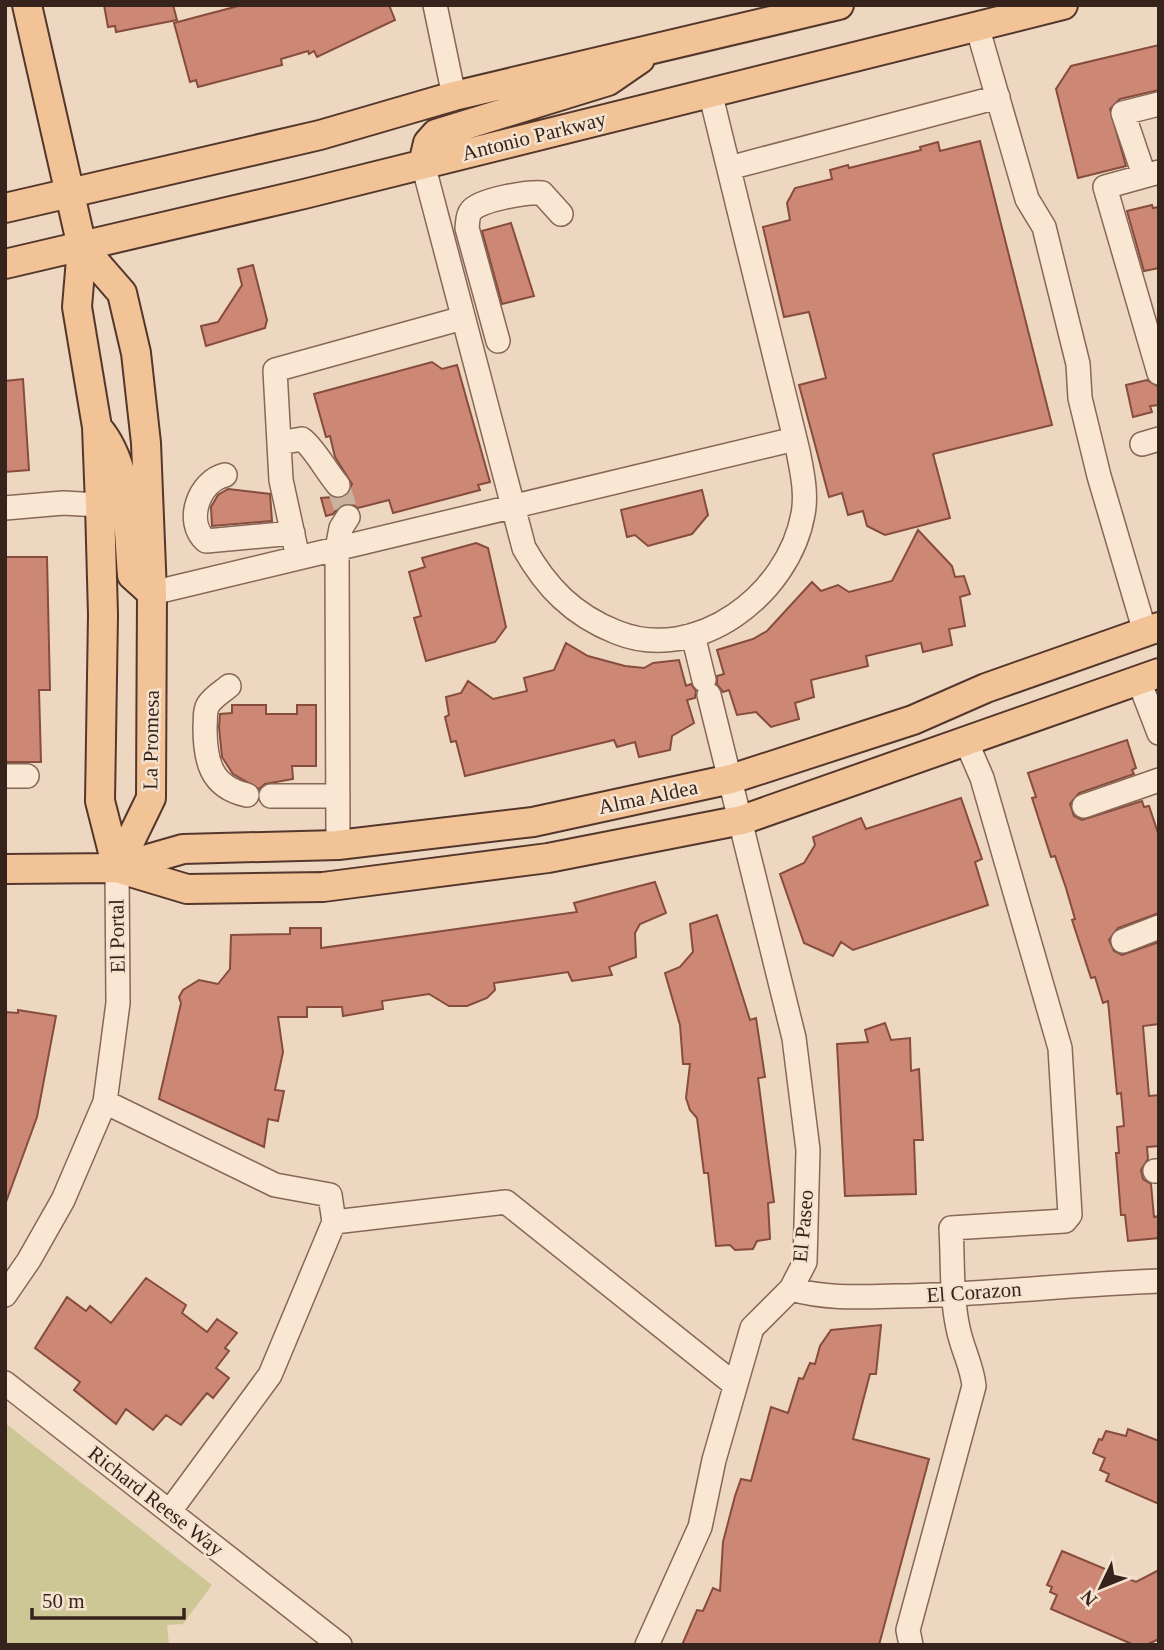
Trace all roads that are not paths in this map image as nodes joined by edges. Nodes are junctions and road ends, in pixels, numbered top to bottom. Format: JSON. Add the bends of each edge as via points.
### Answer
{"nodes":[{"id":1,"x":27,"y":5,"type":"edge"},
{"id":2,"x":435,"y":5,"type":"edge"},
{"id":3,"x":839,"y":5,"type":"edge"},
{"id":4,"x":1063,"y":5,"type":"edge"},
{"id":5,"x":978,"y":26,"type":"junction"},
{"id":6,"x":651,"y":51,"type":"junction"},
{"id":7,"x":710,"y":92,"type":"junction"},
{"id":8,"x":454,"y":96,"type":"junction"},
{"id":9,"x":998,"y":97,"type":"junction"},
{"id":10,"x":1159,"y":104,"type":"edge"},
{"id":11,"x":423,"y":164,"type":"junction"},
{"id":12,"x":729,"y":168,"type":"junction"},
{"id":13,"x":1151,"y":174,"type":"edge"},
{"id":14,"x":67,"y":193,"type":"junction"},
{"id":15,"x":5,"y":208,"type":"edge"},
{"id":16,"x":561,"y":214,"type":"dead end"},
{"id":17,"x":82,"y":247,"type":"junction"},
{"id":18,"x":5,"y":264,"type":"edge"},
{"id":19,"x":463,"y":318,"type":"junction"},
{"id":20,"x":498,"y":341,"type":"dead end"},
{"id":21,"x":1159,"y":373,"type":"edge"},
{"id":22,"x":97,"y":427,"type":"junction"},
{"id":23,"x":794,"y":439,"type":"junction"},
{"id":24,"x":279,"y":443,"type":"junction"},
{"id":25,"x":225,"y":475,"type":"dead end"},
{"id":26,"x":332,"y":484,"type":"tunnel mouth"},
{"id":27,"x":100,"y":505,"type":"junction"},
{"id":28,"x":5,"y":508,"type":"edge"},
{"id":29,"x":513,"y":508,"type":"junction"},
{"id":30,"x":340,"y":528,"type":"junction"},
{"id":31,"x":293,"y":533,"type":"junction"},
{"id":32,"x":298,"y":558,"type":"junction"},
{"id":33,"x":152,"y":593,"type":"junction"},
{"id":34,"x":1152,"y":630,"type":"edge"},
{"id":35,"x":693,"y":635,"type":"junction"},
{"id":36,"x":1152,"y":672,"type":"edge"},
{"id":37,"x":229,"y":686,"type":"dead end"},
{"id":38,"x":1159,"y":733,"type":"edge"},
{"id":39,"x":966,"y":741,"type":"junction"},
{"id":40,"x":731,"y":779,"type":"junction"},
{"id":41,"x":1159,"y":780,"type":"edge"},
{"id":42,"x":247,"y":795,"type":"dead end"},
{"id":43,"x":271,"y":796,"type":"dead end"},
{"id":44,"x":338,"y":796,"type":"junction"},
{"id":45,"x":1084,"y":806,"type":"dead end"},
{"id":46,"x":742,"y":820,"type":"junction"},
{"id":47,"x":338,"y":845,"type":"junction"},
{"id":48,"x":117,"y":868,"type":"junction"},
{"id":49,"x":5,"y":869,"type":"edge"},
{"id":50,"x":1159,"y":927,"type":"edge"},
{"id":51,"x":1123,"y":941,"type":"dead end"},
{"id":52,"x":105,"y":1102,"type":"junction"},
{"id":53,"x":334,"y":1222,"type":"junction"},
{"id":54,"x":1159,"y":1281,"type":"edge"},
{"id":55,"x":791,"y":1289,"type":"junction"},
{"id":56,"x":5,"y":1295,"type":"edge"},
{"id":57,"x":955,"y":1296,"type":"junction"},
{"id":58,"x":5,"y":1383,"type":"edge"},
{"id":59,"x":734,"y":1384,"type":"junction"},
{"id":60,"x":170,"y":1511,"type":"junction"},
{"id":61,"x":340,"y":1645,"type":"edge"},
{"id":62,"x":648,"y":1645,"type":"edge"},
{"id":63,"x":911,"y":1645,"type":"edge"}],
"edges":[{"from":1,"to":14,"type":"main road"},
{"from":2,"to":8,"type":"street"},
{"from":3,"to":6,"type":"main road"},
{"from":4,"to":5,"type":"main road","name":"Antonio Parkway"},
{"from":5,"to":7,"type":"main road","name":"Antonio Parkway"},
{"from":5,"to":9,"type":"street"},
{"from":6,"to":8,"type":"main road"},
{"from":6,"to":11,"type":"main road","via":[[608,82],[436,134],[428,143]]},
{"from":7,"to":11,"type":"main road","name":"Antonio Parkway"},
{"from":7,"to":12,"type":"street"},
{"from":8,"to":14,"type":"main road","via":[[320,135]]},
{"from":9,"to":12,"type":"street"},
{"from":9,"to":34,"type":"street","via":[[1027,199],[1044,227],[1078,364],[1080,398],[1099,476]]},
{"from":10,"to":13,"type":"street","via":[[1123,113]]},
{"from":11,"to":17,"type":"main road","name":"Antonio Parkway"},
{"from":11,"to":19,"type":"street"},
{"from":12,"to":23,"type":"street"},
{"from":13,"to":21,"type":"street","via":[[1105,187]]},
{"from":14,"to":15,"type":"main road"},
{"from":14,"to":17,"type":"main road"},
{"from":16,"to":20,"type":"street","via":[[542,194],[531,192],[479,204],[468,217],[467,228]]},
{"from":17,"to":18,"type":"main road","name":"Antonio Parkway"},
{"from":17,"to":22,"type":"main road","via":[[77,307]]},
{"from":17,"to":33,"type":"main road","name":"La Promesa","via":[[122,293],[136,353],[146,443]]},
{"from":19,"to":24,"type":"street","via":[[275,370]]},
{"from":19,"to":29,"type":"street"},
{"from":22,"to":27,"type":"main road"},
{"from":22,"to":33,"type":"main road","via":[[115,453],[125,498],[132,575]]},
{"from":23,"to":29,"type":"street"},
{"from":23,"to":35,"type":"street","via":[[804,481],[804,512],[781,571],[737,615]]},
{"from":24,"to":26,"type":"street","via":[[302,439],[310,445]]},
{"from":24,"to":31,"type":"street","via":[[281,480]]},
{"from":25,"to":31,"type":"street","via":[[208,484],[197,503],[198,530],[206,541]]},
{"from":27,"to":28,"type":"street"},
{"from":27,"to":48,"type":"main road","via":[[100,801]]},
{"from":29,"to":30,"type":"street"},
{"from":29,"to":35,"type":"street","via":[[524,548],[564,603],[618,634],[648,639]]},
{"from":30,"to":32,"type":"street"},
{"from":30,"to":44,"type":"street"},
{"from":31,"to":32,"type":"street"},
{"from":32,"to":33,"type":"street"},
{"from":33,"to":48,"type":"main road","name":"La Promesa","via":[[150,798]]},
{"from":34,"to":40,"type":"main road","name":"Alma Aldea","via":[[986,688],[913,720]]},
{"from":35,"to":40,"type":"street","name":"El Paseo"},
{"from":36,"to":38,"type":"street"},
{"from":36,"to":39,"type":"main road","name":"Alma Aldea"},
{"from":37,"to":42,"type":"street","via":[[206,711],[205,754],[212,772],[232,792]]},
{"from":39,"to":46,"type":"main road","name":"Alma Aldea"},
{"from":39,"to":57,"type":"street","via":[[982,778],[1060,1048],[1070,1215],[1065,1221],[951,1228]]},
{"from":40,"to":46,"type":"street","name":"El Paseo"},
{"from":40,"to":47,"type":"main road","name":"Alma Aldea","via":[[533,822]]},
{"from":41,"to":45,"type":"street"},
{"from":43,"to":44,"type":"street"},
{"from":44,"to":47,"type":"street"},
{"from":46,"to":48,"type":"main road","name":"Alma Aldea","via":[[548,858],[323,887],[187,889]]},
{"from":46,"to":55,"type":"street","name":"El Paseo","via":[[803,1098],[805,1262]]},
{"from":47,"to":48,"type":"main road","name":"Alma Aldea","via":[[183,849]]},
{"from":48,"to":49,"type":"main road","name":"Alma Aldea"},
{"from":48,"to":52,"type":"street","name":"El Portal","via":[[118,1003]]},
{"from":50,"to":51,"type":"street"},
{"from":52,"to":53,"type":"street","via":[[275,1185],[330,1195]]},
{"from":52,"to":56,"type":"street","via":[[63,1200]]},
{"from":53,"to":59,"type":"street","via":[[506,1202]]},
{"from":53,"to":60,"type":"street","via":[[270,1375]]},
{"from":54,"to":57,"type":"street","name":"El Corazon","via":[[1074,1283]]},
{"from":55,"to":57,"type":"street","name":"El Corazon","via":[[820,1297]]},
{"from":55,"to":59,"type":"street","name":"El Paseo","via":[[752,1328]]},
{"from":57,"to":63,"type":"street","via":[[957,1326],[974,1386],[908,1630]]},
{"from":58,"to":60,"type":"street","name":"Richard Reese Way"},
{"from":59,"to":62,"type":"street","name":"El Paseo","via":[[700,1527]]},
{"from":60,"to":61,"type":"street","name":"Richard Reese Way"}]}
